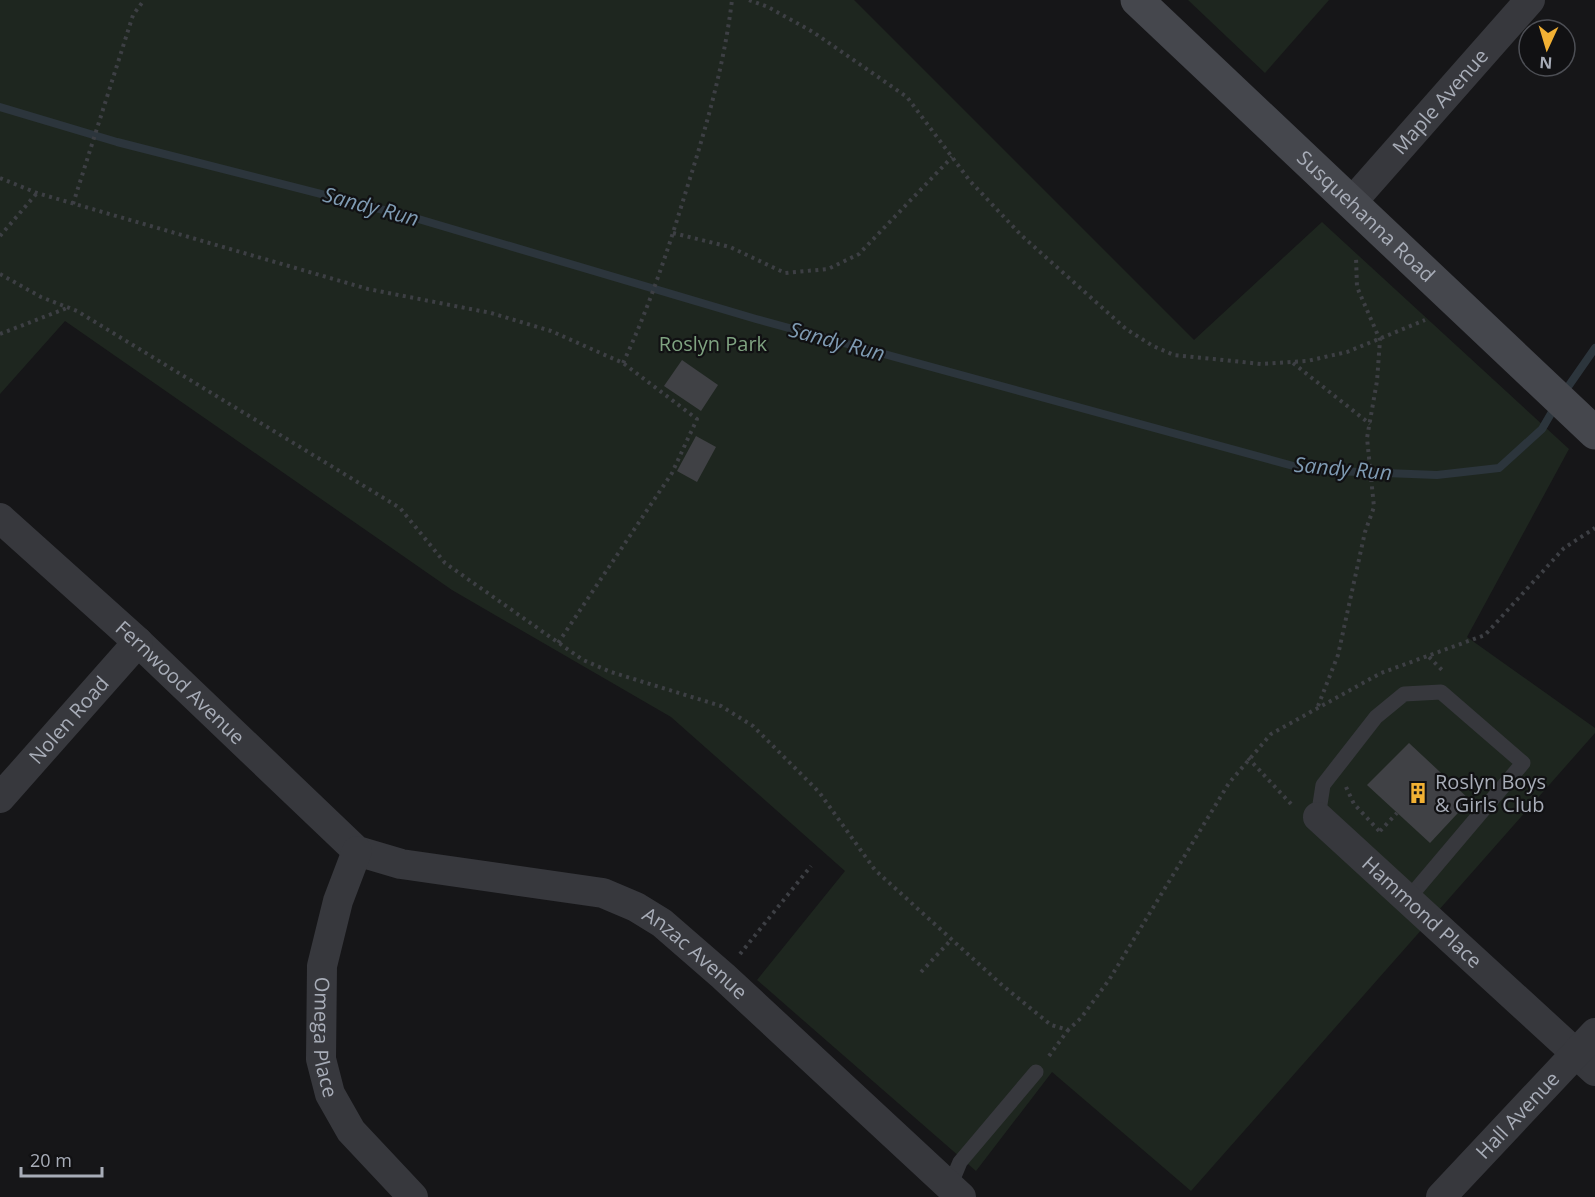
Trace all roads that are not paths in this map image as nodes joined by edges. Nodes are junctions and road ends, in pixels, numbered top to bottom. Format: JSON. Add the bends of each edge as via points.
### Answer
{"nodes":[{"id":1,"x":1137,"y":0,"type":"edge"},
{"id":2,"x":1530,"y":0,"type":"edge"},
{"id":3,"x":1351,"y":203,"type":"junction"},
{"id":4,"x":1594,"y":432,"type":"edge"},
{"id":5,"x":0,"y":518,"type":"edge"},
{"id":6,"x":138,"y":642,"type":"junction"},
{"id":7,"x":0,"y":798,"type":"edge"},
{"id":8,"x":1318,"y":817,"type":"joint"},
{"id":9,"x":357,"y":851,"type":"junction"},
{"id":10,"x":1408,"y":899,"type":"junction"},
{"id":11,"x":1588,"y":1052,"type":"edge"},
{"id":12,"x":1036,"y":1072,"type":"road end"},
{"id":13,"x":950,"y":1193,"type":"edge"},
{"id":14,"x":413,"y":1197,"type":"edge"},
{"id":15,"x":1441,"y":1197,"type":"edge"}],
"edges":[{"from":1,"to":3,"type":"main road","name":"Susquehanna Road"},
{"from":2,"to":3,"type":"street","name":"Maple Avenue"},
{"from":3,"to":4,"type":"main road","name":"Susquehanna Road"},
{"from":5,"to":6,"type":"street","name":"Fernwood Avenue"},
{"from":6,"to":7,"type":"street","name":"Nolen Road"},
{"from":6,"to":9,"type":"street","name":"Fernwood Avenue"},
{"from":8,"to":10,"type":"street","name":"Hammond Place"},
{"from":8,"to":10,"type":"lane","via":[[1323,785],[1376,717],[1404,694],[1441,692],[1523,763]]},
{"from":9,"to":13,"type":"street","name":"Anzac Avenue","via":[[401,864],[603,893],[636,907],[662,923],[723,976]]},
{"from":9,"to":14,"type":"street","name":"Omega Place","via":[[338,901],[322,966],[321,1059],[330,1094],[351,1131]]},
{"from":10,"to":11,"type":"street","name":"Hammond Place"},
{"from":11,"to":15,"type":"street","name":"Hall Avenue"},
{"from":12,"to":13,"type":"lane","via":[[960,1162]]}]}
